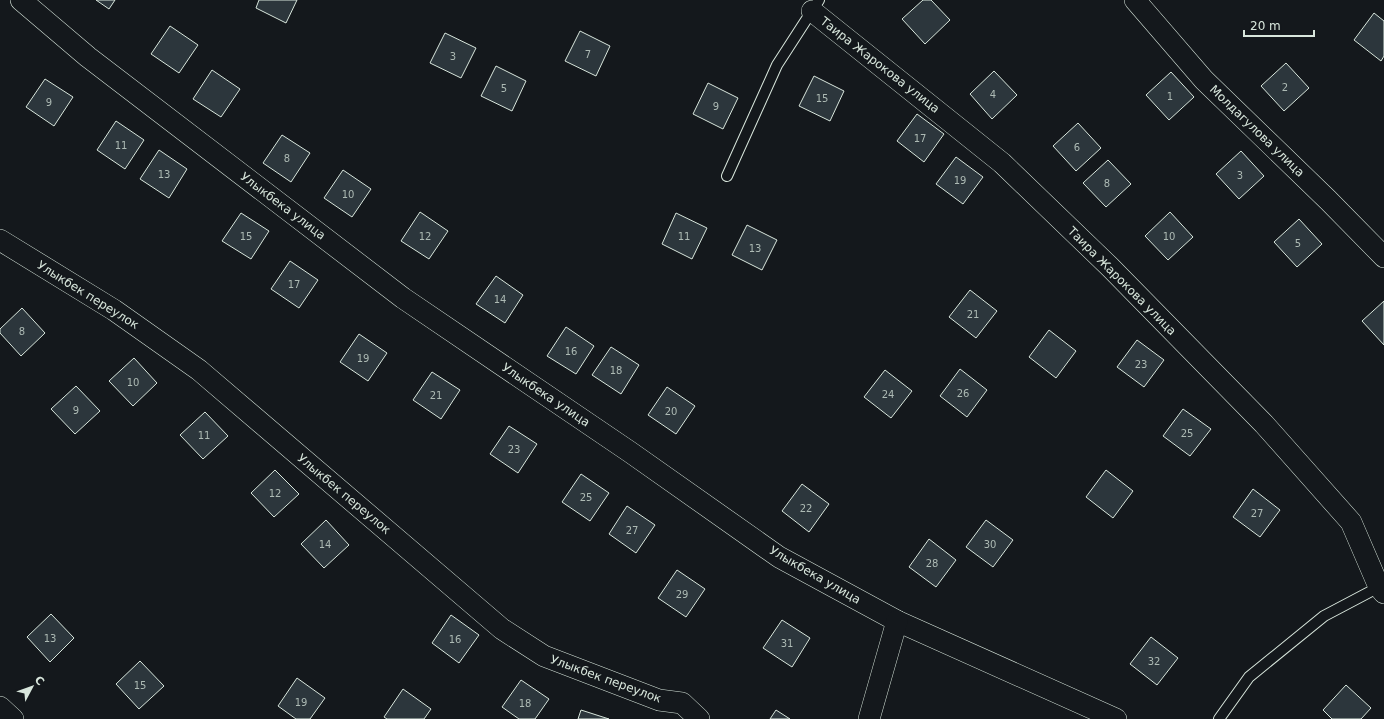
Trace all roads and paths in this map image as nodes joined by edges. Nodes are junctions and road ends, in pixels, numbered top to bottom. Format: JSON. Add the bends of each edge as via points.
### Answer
{"nodes":[{"id":1,"x":21,"y":0,"type":"edge"},
{"id":2,"x":1135,"y":0,"type":"edge"},
{"id":3,"x":815,"y":5,"type":"edge"},
{"id":4,"x":727,"y":176,"type":"dead end"},
{"id":5,"x":0,"y":240,"type":"edge"},
{"id":6,"x":1384,"y":257,"type":"edge"},
{"id":7,"x":1382,"y":590,"type":"edge"},
{"id":8,"x":897,"y":622,"type":"junction"},
{"id":9,"x":0,"y":707,"type":"edge"},
{"id":10,"x":13,"y":719,"type":"edge"},
{"id":11,"x":699,"y":719,"type":"edge"},
{"id":12,"x":869,"y":719,"type":"edge"},
{"id":13,"x":1116,"y":719,"type":"edge"},
{"id":14,"x":1219,"y":719,"type":"edge"}],
"edges":[{"from":1,"to":8,"type":"street","name":"Улыкбека улица","via":[[88,57],[403,298],[779,556]]},
{"from":2,"to":6,"type":"street","name":"Молдагулова улица","via":[[1204,80]]},
{"from":3,"to":4,"type":"lane","via":[[777,65]]},
{"from":3,"to":7,"type":"street","name":"Таира Жарокова улица","via":[[1002,163],[1110,267],[1248,408],[1351,522]]},
{"from":5,"to":11,"type":"street","name":"Улыкбек переулок","via":[[114,310],[199,370],[502,629],[544,656],[659,700],[682,703]]},
{"from":7,"to":14,"type":"lane","via":[[1324,616],[1249,677]]},
{"from":8,"to":12,"type":"street"},
{"from":8,"to":13,"type":"street","name":"Улыкбека улица"},
{"from":9,"to":10,"type":"street"}]}
